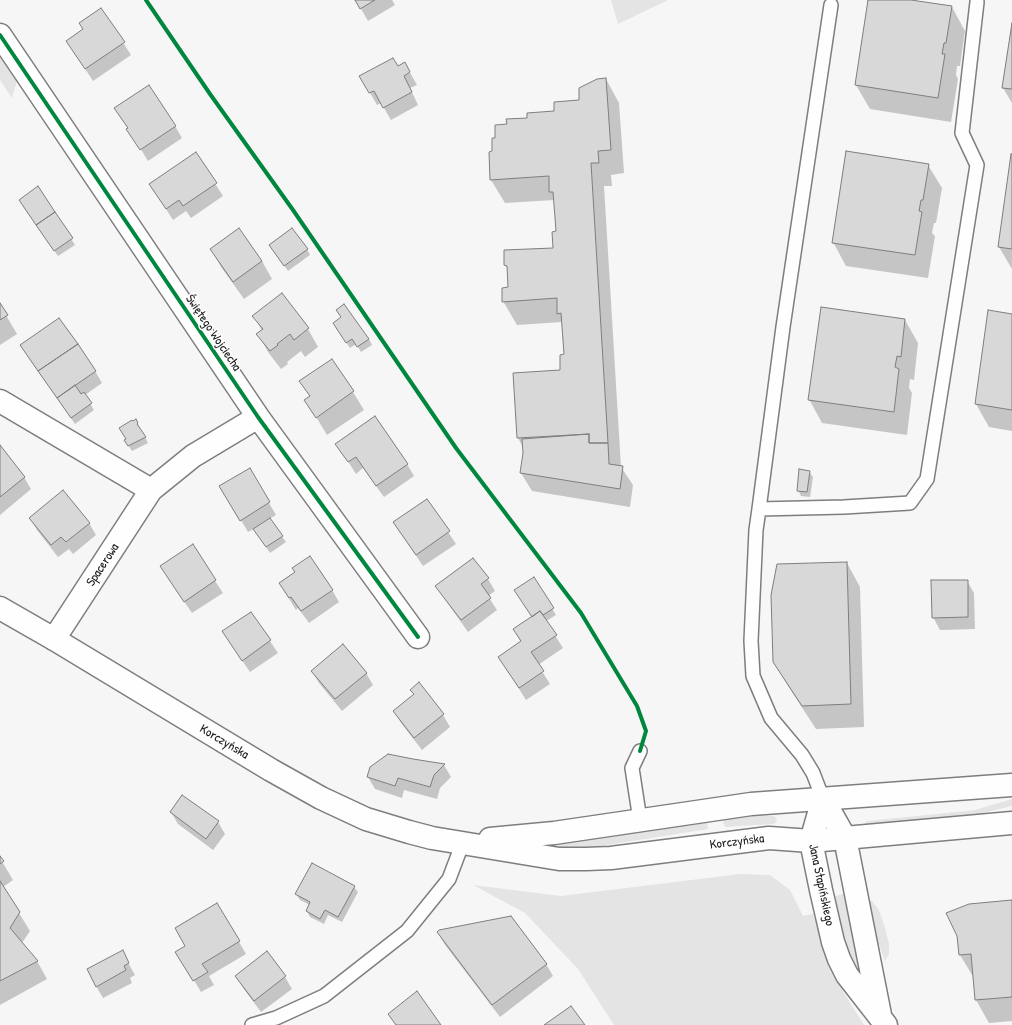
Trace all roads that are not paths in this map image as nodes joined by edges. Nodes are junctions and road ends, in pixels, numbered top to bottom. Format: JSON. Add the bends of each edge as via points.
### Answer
{"nodes":[{"id":1,"x":977,"y":2,"type":"dead end"},
{"id":2,"x":830,"y":4,"type":"dead end"},
{"id":3,"x":0,"y":35,"type":"edge"},
{"id":4,"x":0,"y":401,"type":"edge"},
{"id":5,"x":258,"y":416,"type":"junction"},
{"id":6,"x":151,"y":490,"type":"junction"},
{"id":7,"x":759,"y":510,"type":"junction"},
{"id":8,"x":0,"y":608,"type":"edge"},
{"id":9,"x":418,"y":636,"type":"dead end"},
{"id":10,"x":54,"y":639,"type":"junction"},
{"id":11,"x":640,"y":751,"type":"dead end"},
{"id":12,"x":1012,"y":785,"type":"edge"},
{"id":13,"x":823,"y":799,"type":"junction"},
{"id":14,"x":640,"y":820,"type":"junction"},
{"id":15,"x":1012,"y":822,"type":"edge"},
{"id":16,"x":845,"y":838,"type":"junction"},
{"id":17,"x":811,"y":841,"type":"junction"},
{"id":18,"x":463,"y":842,"type":"junction"},
{"id":19,"x":883,"y":1021,"type":"edge"},
{"id":20,"x":252,"y":1025,"type":"edge"}],
"edges":[{"from":1,"to":7,"type":"lane","via":[[962,133],[977,165],[927,479],[910,503]]},
{"from":2,"to":7,"type":"lane"},
{"from":3,"to":5,"type":"street","name":"Świętego Wojciecha"},
{"from":4,"to":6,"type":"street"},
{"from":5,"to":6,"type":"street","name":"Spacerowa","via":[[193,456]]},
{"from":5,"to":9,"type":"street","name":"Świętego Wojciecha"},
{"from":6,"to":10,"type":"street","name":"Spacerowa"},
{"from":7,"to":13,"type":"lane","via":[[751,641],[753,676],[771,718],[802,754]]},
{"from":8,"to":10,"type":"street","name":"Korczyńska"},
{"from":10,"to":18,"type":"street","name":"Korczyńska","via":[[264,767],[321,798],[366,819],[432,838]]},
{"from":11,"to":14,"type":"lane","via":[[632,768]]},
{"from":12,"to":13,"type":"street","name":"Korczyńska"},
{"from":13,"to":14,"type":"street","name":"Korczyńska","via":[[751,804]]},
{"from":13,"to":16,"type":"street","name":"Jana Stapińskiego"},
{"from":13,"to":17,"type":"street","name":"Jana Stapińskiego"},
{"from":14,"to":18,"type":"street","name":"Korczyńska","via":[[554,833]]},
{"from":15,"to":16,"type":"street","name":"Korczyńska"},
{"from":16,"to":17,"type":"street","name":"Korczyńska"},
{"from":16,"to":19,"type":"street","name":"Jana Stapińskiego"},
{"from":17,"to":18,"type":"street","name":"Korczyńska","via":[[769,838],[586,859],[559,859]]},
{"from":17,"to":19,"type":"street","name":"Jana Stapińskiego","via":[[839,958],[847,975]]},
{"from":18,"to":20,"type":"lane","via":[[449,879],[407,931],[324,996],[276,1018]]}]}
